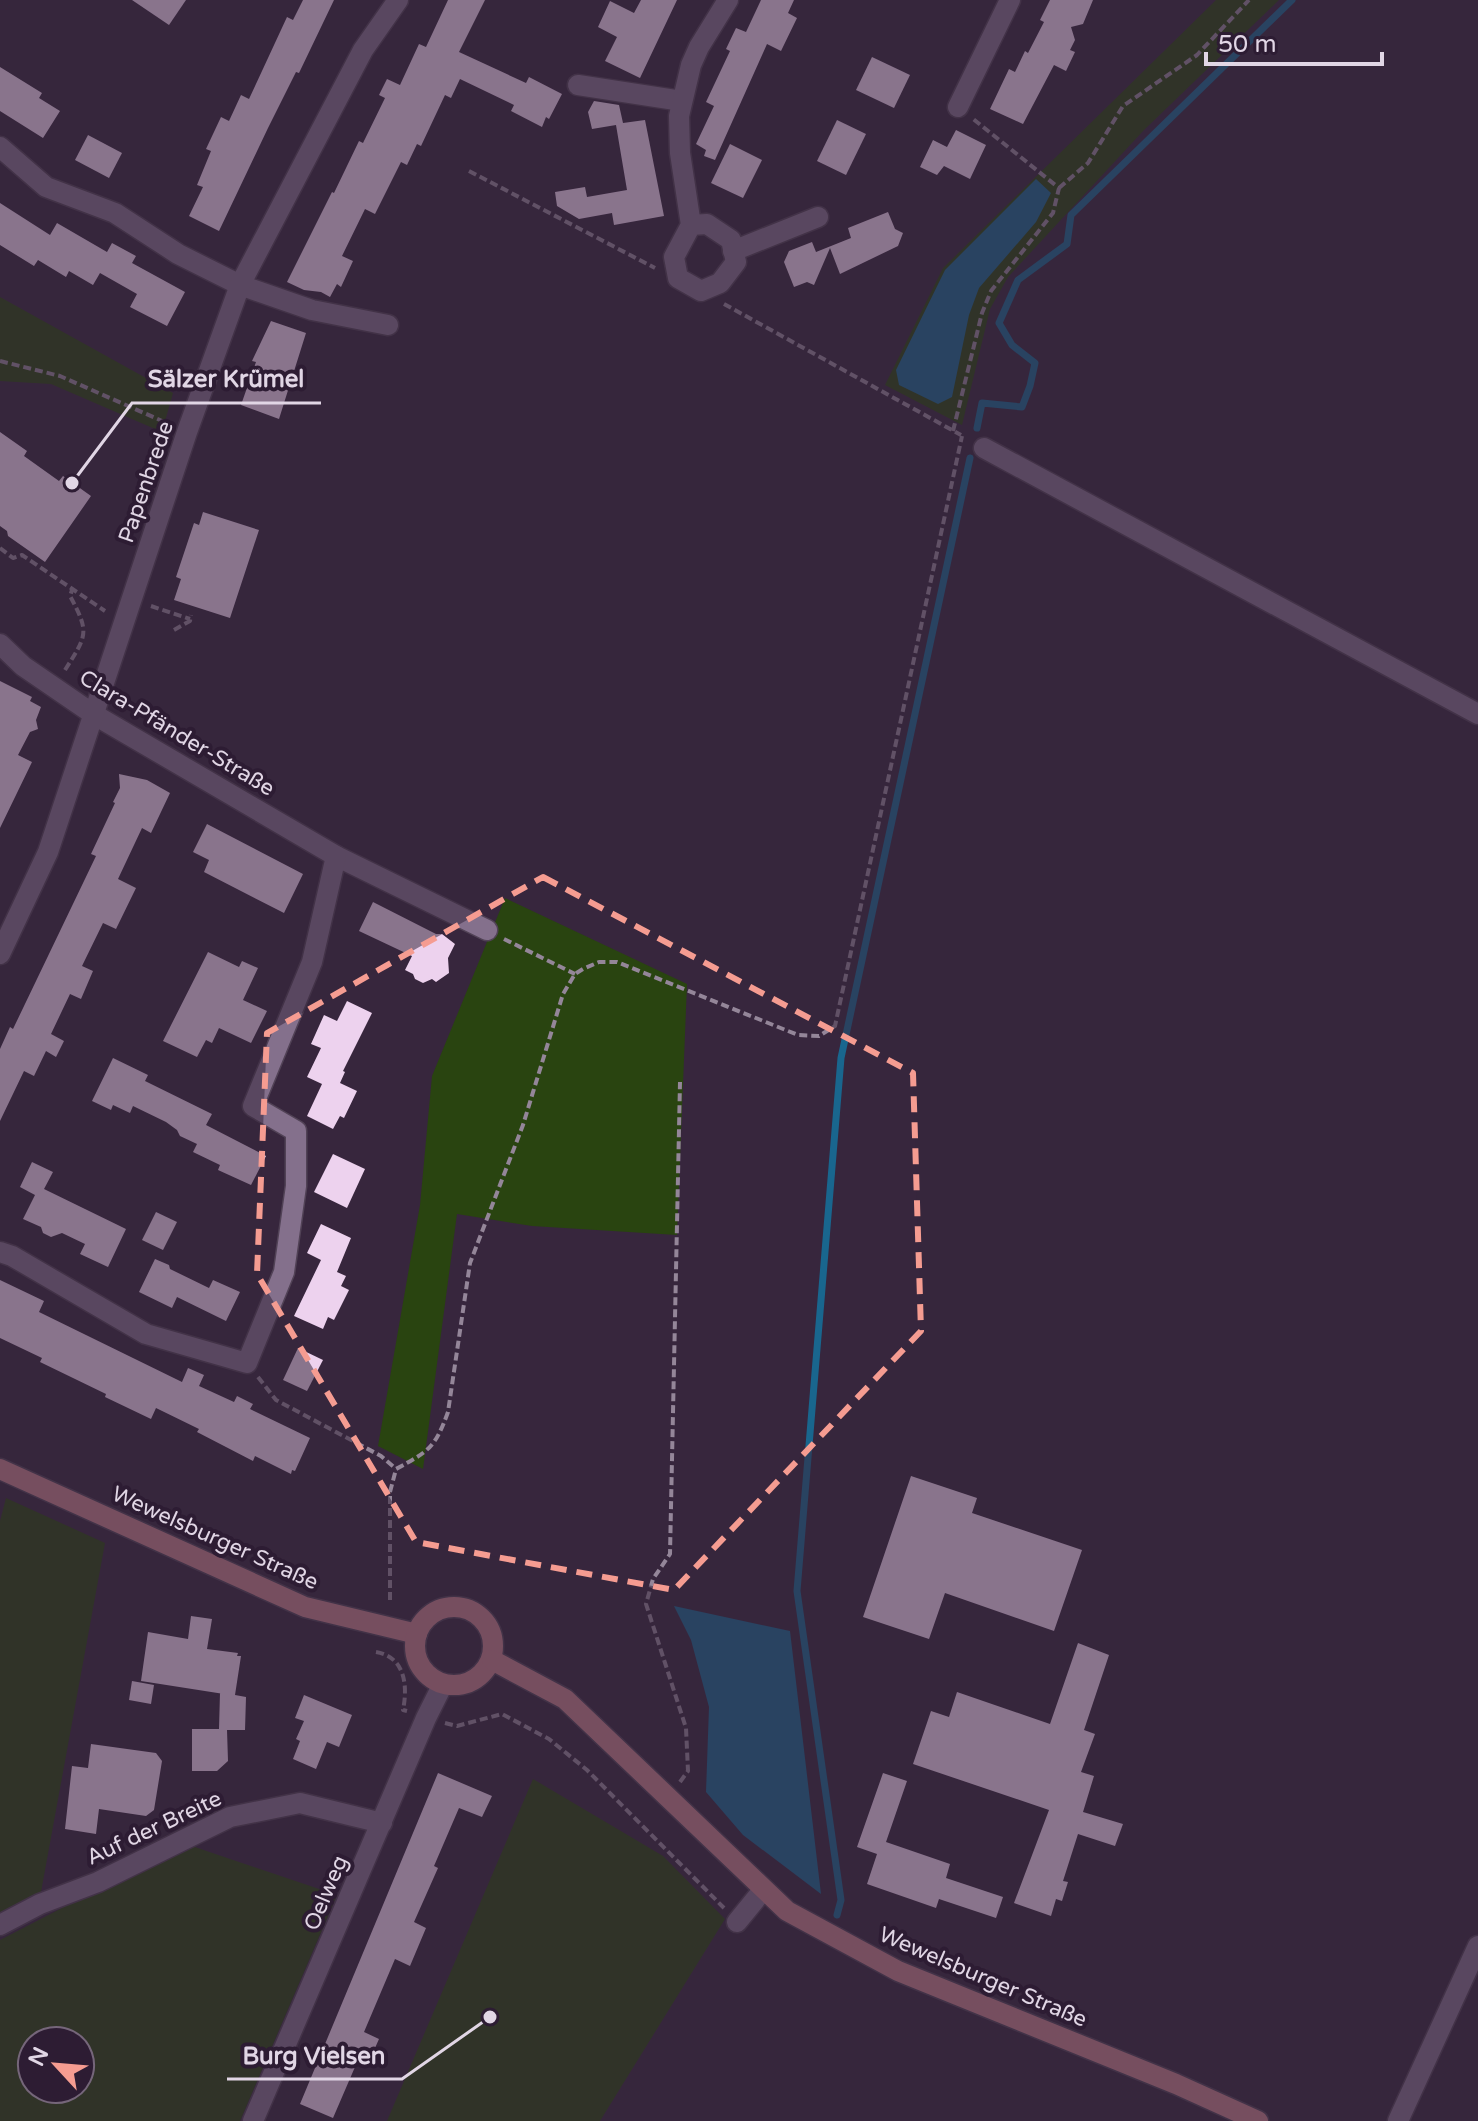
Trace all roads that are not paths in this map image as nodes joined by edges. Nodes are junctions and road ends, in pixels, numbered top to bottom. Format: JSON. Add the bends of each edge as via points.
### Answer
{"nodes":[{"id":1,"x":398,"y":0,"type":"edge"},
{"id":2,"x":728,"y":0,"type":"edge"},
{"id":3,"x":1010,"y":0,"type":"edge"},
{"id":4,"x":578,"y":85,"type":"dead end"},
{"id":5,"x":682,"y":101,"type":"junction"},
{"id":6,"x":958,"y":107,"type":"road end"},
{"id":7,"x":0,"y":147,"type":"edge"},
{"id":8,"x":818,"y":217,"type":"dead end"},
{"id":9,"x":691,"y":225,"type":"junction"},
{"id":10,"x":733,"y":251,"type":"junction"},
{"id":11,"x":240,"y":285,"type":"junction"},
{"id":12,"x":388,"y":325,"type":"dead end"},
{"id":13,"x":984,"y":448,"type":"road end"},
{"id":14,"x":0,"y":644,"type":"edge"},
{"id":15,"x":93,"y":714,"type":"junction"},
{"id":16,"x":1478,"y":714,"type":"edge"},
{"id":17,"x":336,"y":856,"type":"junction"},
{"id":18,"x":487,"y":930,"type":"road end"},
{"id":19,"x":0,"y":954,"type":"edge"},
{"id":20,"x":0,"y":1252,"type":"edge"},
{"id":21,"x":0,"y":1469,"type":"edge"},
{"id":22,"x":417,"y":1634,"type":"junction"},
{"id":23,"x":492,"y":1660,"type":"junction"},
{"id":24,"x":443,"y":1684,"type":"junction"},
{"id":25,"x":382,"y":1823,"type":"junction"},
{"id":26,"x":763,"y":1890,"type":"junction"},
{"id":27,"x":737,"y":1922,"type":"road end"},
{"id":28,"x":0,"y":1925,"type":"edge"},
{"id":29,"x":1478,"y":1946,"type":"edge"},
{"id":30,"x":253,"y":2121,"type":"edge"},
{"id":31,"x":1258,"y":2121,"type":"edge"},
{"id":32,"x":1398,"y":2121,"type":"edge"}],
"edges":[{"from":1,"to":11,"type":"street","name":"Papenbrede","via":[[363,50]]},
{"from":2,"to":5,"type":"street","via":[[699,47]]},
{"from":3,"to":6,"type":"street"},
{"from":4,"to":5,"type":"street"},
{"from":5,"to":9,"type":"street","via":[[680,153]]},
{"from":7,"to":11,"type":"street","via":[[46,187],[115,213],[178,254]]},
{"from":8,"to":10,"type":"street"},
{"from":9,"to":10,"type":"street","via":[[707,224],[731,240]]},
{"from":9,"to":10,"type":"street","via":[[674,257],[678,278],[701,291],[720,283],[736,262]]},
{"from":11,"to":12,"type":"street","via":[[312,310]]},
{"from":11,"to":15,"type":"street","name":"Papenbrede"},
{"from":13,"to":16,"type":"street"},
{"from":14,"to":15,"type":"street","name":"Clara-Pfänder-Straße"},
{"from":15,"to":17,"type":"street","name":"Clara-Pfänder-Straße"},
{"from":15,"to":19,"type":"street","name":"Papenbrede","via":[[48,852]]},
{"from":17,"to":18,"type":"street","name":"Clara-Pfänder-Straße"},
{"from":17,"to":20,"type":"street","via":[[312,962],[253,1106],[296,1131],[296,1186],[284,1272],[247,1363],[146,1334]]},
{"from":21,"to":22,"type":"main road","name":"Wewelsburger Straße","via":[[305,1607]]},
{"from":22,"to":23,"type":"main road","via":[[439,1610],[471,1611],[486,1623],[494,1641]]},
{"from":22,"to":24,"type":"main road","via":[[422,1669]]},
{"from":23,"to":24,"type":"main road","via":[[478,1678],[462,1685]]},
{"from":23,"to":26,"type":"main road","name":"Wewelsburger Straße","via":[[565,1699]]},
{"from":24,"to":25,"type":"street","name":"Oelweg"},
{"from":25,"to":28,"type":"street","name":"Auf der Breite","via":[[300,1803],[230,1817]]},
{"from":25,"to":30,"type":"street","name":"Oelweg"},
{"from":26,"to":27,"type":"street"},
{"from":26,"to":31,"type":"main road","name":"Wewelsburger Straße","via":[[787,1911],[898,1971]]},
{"from":29,"to":32,"type":"street"}]}
